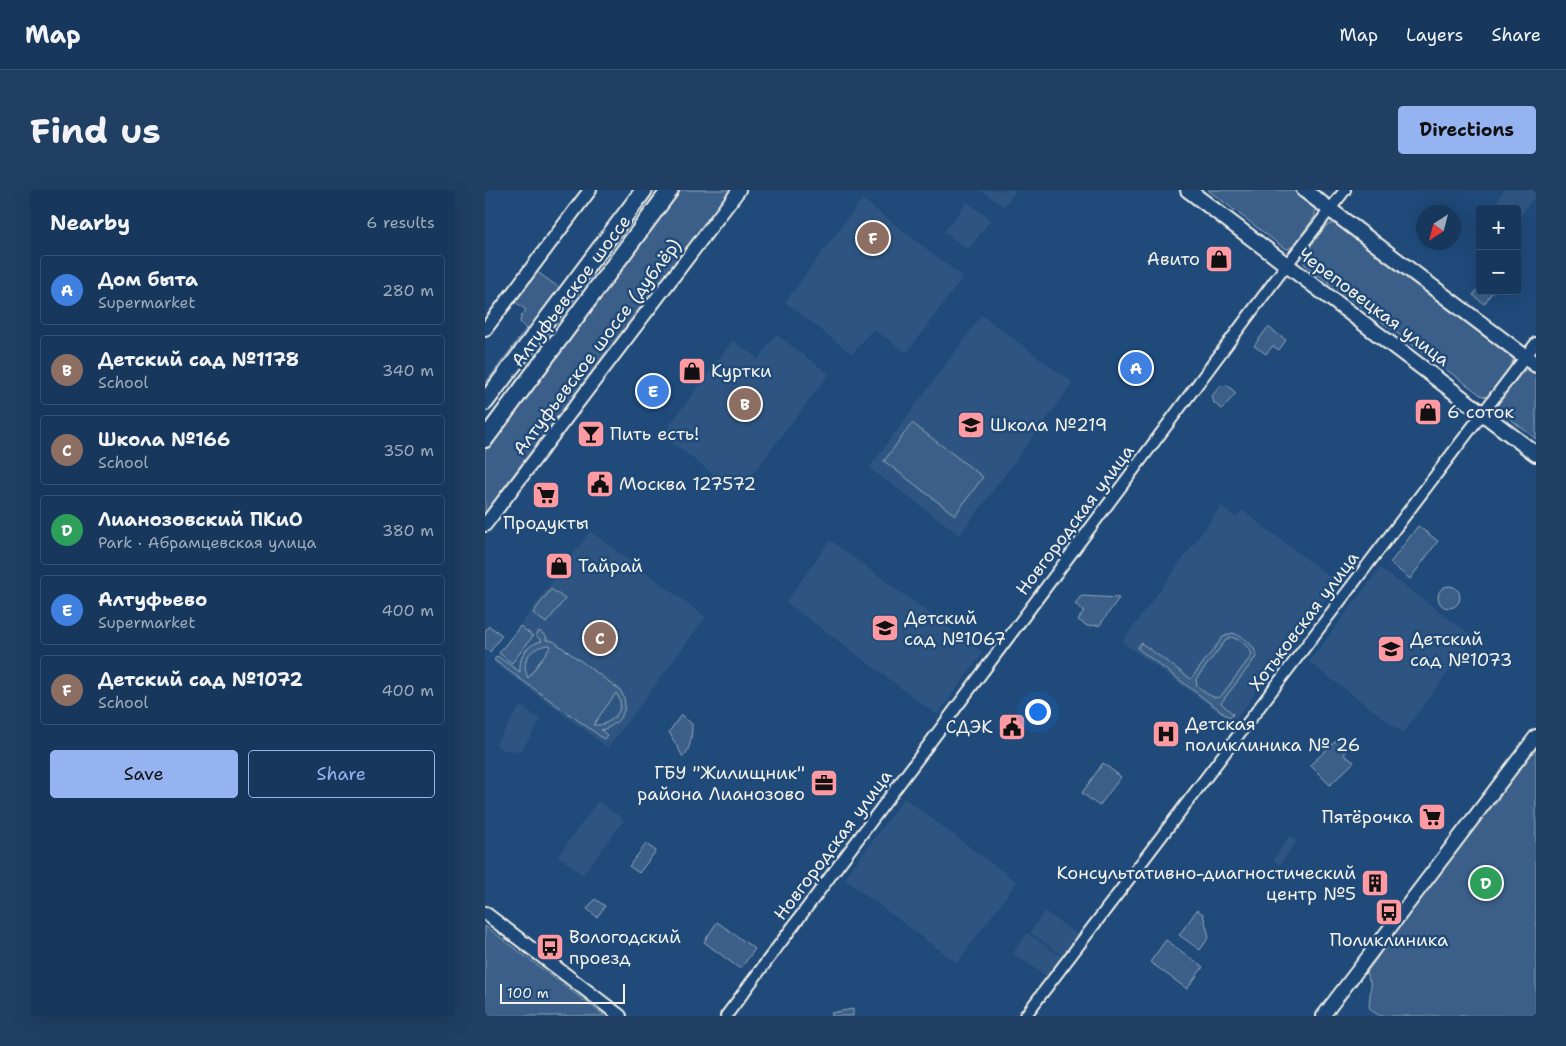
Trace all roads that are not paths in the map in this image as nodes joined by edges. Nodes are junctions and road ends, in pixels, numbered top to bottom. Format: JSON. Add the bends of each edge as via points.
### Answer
{"nodes":[{"id":1,"x":590,"y":190,"type":"edge"},
{"id":2,"x":644,"y":190,"type":"edge"},
{"id":3,"x":671,"y":190,"type":"edge"},
{"id":4,"x":739,"y":190,"type":"edge"},
{"id":5,"x":1188,"y":190,"type":"edge"},
{"id":6,"x":1304,"y":190,"type":"edge"},
{"id":7,"x":1345,"y":190,"type":"edge"},
{"id":8,"x":1330,"y":209,"type":"junction"},
{"id":9,"x":1288,"y":264,"type":"junction"},
{"id":10,"x":485,"y":330,"type":"edge"},
{"id":11,"x":1536,"y":342,"type":"edge"},
{"id":12,"x":1530,"y":361,"type":"edge"},
{"id":13,"x":485,"y":402,"type":"edge"},
{"id":14,"x":1482,"y":413,"type":"junction"},
{"id":15,"x":485,"y":439,"type":"edge"},
{"id":16,"x":1536,"y":454,"type":"edge"},
{"id":17,"x":485,"y":525,"type":"edge"},
{"id":18,"x":1536,"y":736,"type":"edge"},
{"id":19,"x":485,"y":913,"type":"edge"},
{"id":20,"x":729,"y":1012,"type":"edge"},
{"id":21,"x":620,"y":1016,"type":"edge"},
{"id":22,"x":1025,"y":1016,"type":"edge"},
{"id":23,"x":1323,"y":1016,"type":"edge"}],
"edges":[{"from":1,"to":10,"type":"street"},
{"from":2,"to":13,"type":"main road","name":"Алтуфьевское шоссе"},
{"from":3,"to":15,"type":"main road","name":"Алтуфьевское шоссе"},
{"from":4,"to":17,"type":"street","name":"Алтуфьевское шоссе (дублёр)"},
{"from":5,"to":9,"type":"main road","name":"Череповецкая улица"},
{"from":6,"to":8,"type":"main road"},
{"from":7,"to":8,"type":"street","name":"Новгородская улица"},
{"from":8,"to":9,"type":"street","name":"Новгородская улица"},
{"from":8,"to":12,"type":"main road"},
{"from":9,"to":14,"type":"main road","name":"Череповецкая улица"},
{"from":9,"to":20,"type":"street","name":"Новгородская улица"},
{"from":11,"to":12,"type":"street","name":"Хотьковская улица"},
{"from":12,"to":14,"type":"street","name":"Хотьковская улица"},
{"from":14,"to":16,"type":"main road","name":"Череповецкая улица"},
{"from":14,"to":22,"type":"street","name":"Хотьковская улица"},
{"from":18,"to":23,"type":"street"},
{"from":19,"to":21,"type":"street"}]}
